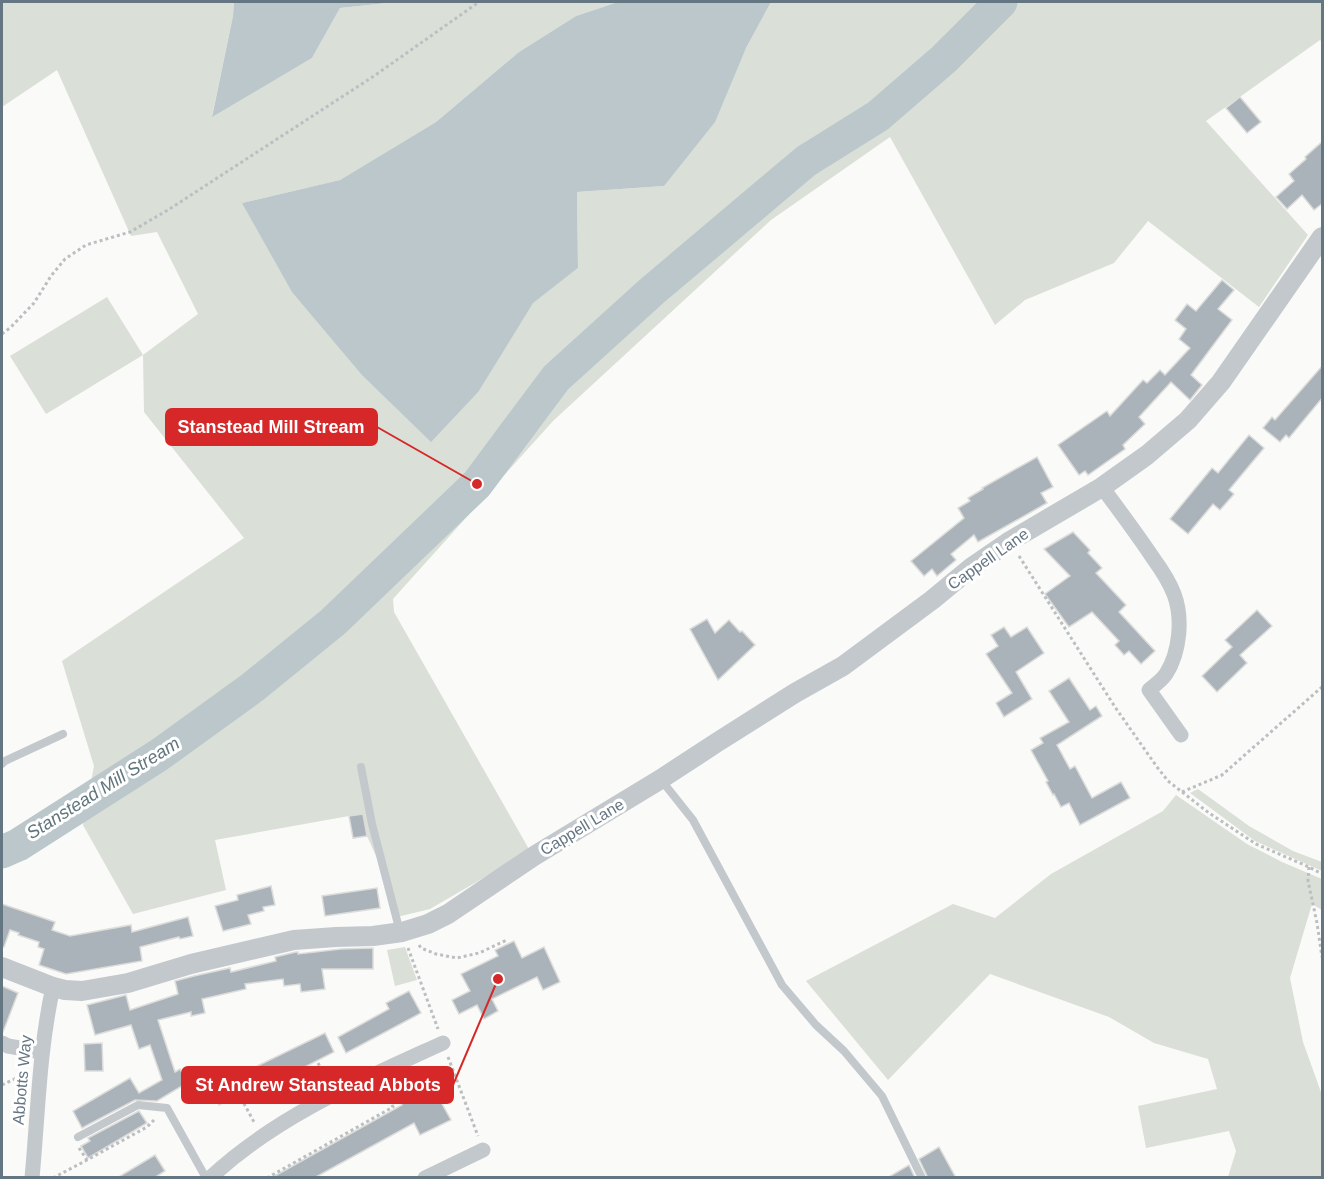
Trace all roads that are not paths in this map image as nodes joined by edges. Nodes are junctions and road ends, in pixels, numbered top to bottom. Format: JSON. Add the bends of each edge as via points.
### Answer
{"nodes":[{"id":1,"x":1323,"y":237,"type":"edge"},
{"id":2,"x":1102,"y":487,"type":"junction"},
{"id":3,"x":63,"y":734,"type":"dead end"},
{"id":4,"x":1181,"y":735,"type":"dead end"},
{"id":5,"x":2,"y":764,"type":"edge"},
{"id":6,"x":361,"y":767,"type":"dead end"},
{"id":7,"x":661,"y":780,"type":"junction"},
{"id":8,"x":404,"y":931,"type":"junction"},
{"id":9,"x":2,"y":967,"type":"edge"},
{"id":10,"x":53,"y":987,"type":"junction"},
{"id":11,"x":2,"y":1043,"type":"edge"},
{"id":12,"x":443,"y":1043,"type":"dead end"},
{"id":13,"x":41,"y":1060,"type":"junction"},
{"id":14,"x":78,"y":1137,"type":"dead end"},
{"id":15,"x":483,"y":1150,"type":"dead end"},
{"id":16,"x":32,"y":1178,"type":"edge"},
{"id":17,"x":208,"y":1178,"type":"edge"},
{"id":18,"x":424,"y":1178,"type":"edge"},
{"id":19,"x":922,"y":1178,"type":"edge"}],
"edges":[{"from":1,"to":2,"type":"street","name":"Cappell Lane","via":[[1227,374],[1195,412],[1147,455]]},
{"from":2,"to":4,"type":"street","via":[[1175,595],[1179,631],[1174,656],[1165,676],[1149,690]]},
{"from":2,"to":7,"type":"street","name":"Cappell Lane","via":[[1010,541],[843,666]]},
{"from":3,"to":5,"type":"lane"},
{"from":6,"to":8,"type":"lane","via":[[372,824]]},
{"from":7,"to":8,"type":"street","name":"Cappell Lane","via":[[534,856],[448,914]]},
{"from":7,"to":19,"type":"lane","via":[[693,820],[782,985],[882,1096]]},
{"from":8,"to":10,"type":"street","name":"Cappell Lane","via":[[294,940],[82,991]]},
{"from":9,"to":10,"type":"street","name":"Cappell Lane"},
{"from":10,"to":13,"type":"street","name":"Abbotts Way"},
{"from":11,"to":13,"type":"street"},
{"from":12,"to":17,"type":"street","via":[[358,1082],[277,1126]]},
{"from":13,"to":16,"type":"street","name":"Abbotts Way"},
{"from":14,"to":17,"type":"lane","via":[[138,1105],[167,1108]]},
{"from":15,"to":18,"type":"street"}]}
